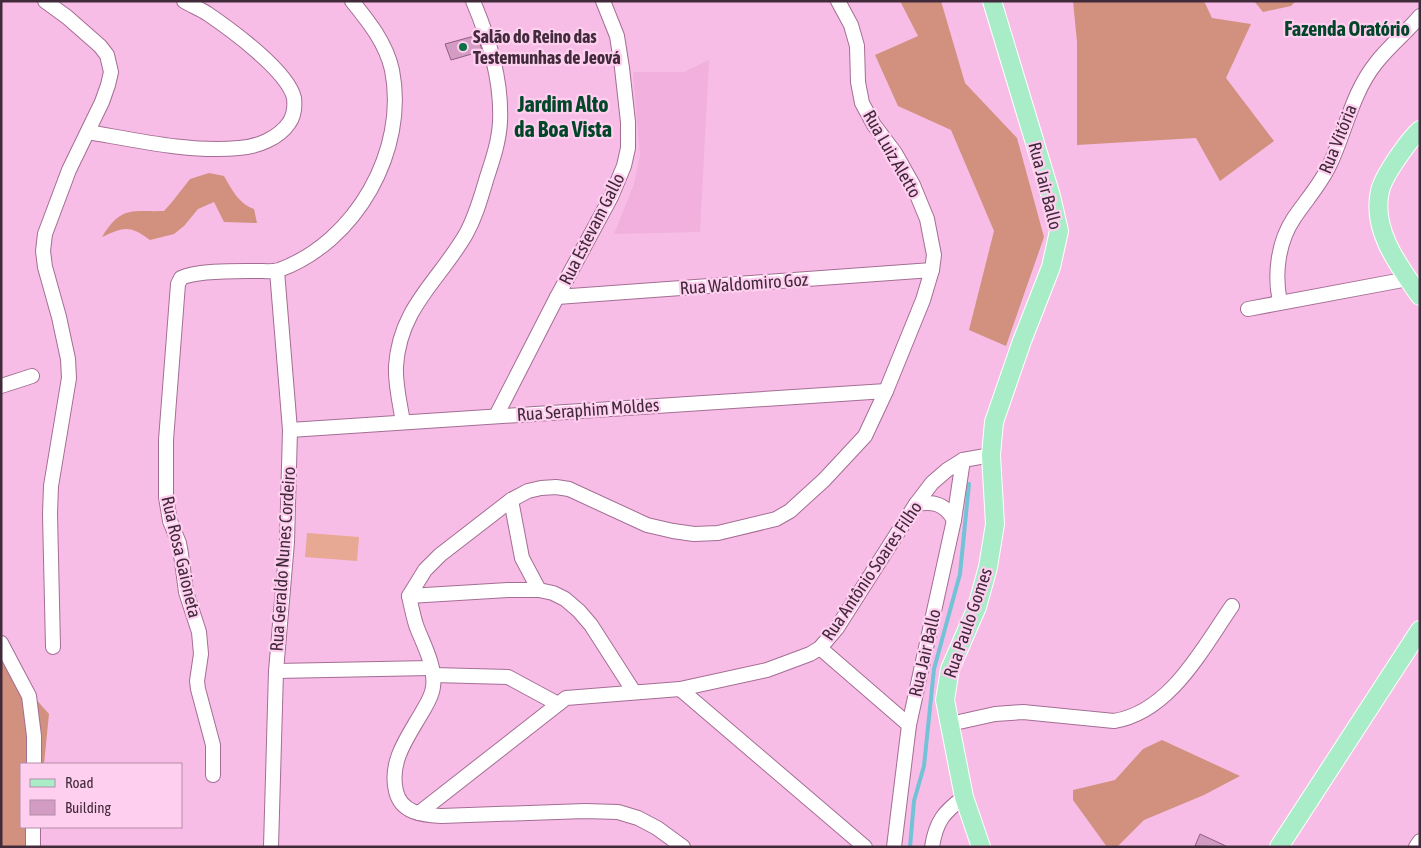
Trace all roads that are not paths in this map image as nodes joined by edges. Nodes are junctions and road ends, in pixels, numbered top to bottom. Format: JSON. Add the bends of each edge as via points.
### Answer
{"nodes":[{"id":1,"x":45,"y":1,"type":"edge"},
{"id":2,"x":184,"y":1,"type":"edge"},
{"id":3,"x":352,"y":1,"type":"edge"},
{"id":4,"x":473,"y":1,"type":"edge"},
{"id":5,"x":603,"y":1,"type":"edge"},
{"id":6,"x":838,"y":1,"type":"edge"},
{"id":7,"x":992,"y":1,"type":"edge"},
{"id":8,"x":1420,"y":16,"type":"edge"},
{"id":9,"x":1420,"y":130,"type":"edge"},
{"id":10,"x":88,"y":132,"type":"junction"},
{"id":11,"x":932,"y":270,"type":"junction"},
{"id":12,"x":277,"y":271,"type":"junction"},
{"id":13,"x":1408,"y":279,"type":"junction"},
{"id":14,"x":1420,"y":296,"type":"edge"},
{"id":15,"x":557,"y":297,"type":"junction"},
{"id":16,"x":1280,"y":302,"type":"junction"},
{"id":17,"x":1248,"y":309,"type":"dead end"},
{"id":18,"x":32,"y":376,"type":"dead end"},
{"id":19,"x":1,"y":386,"type":"edge"},
{"id":20,"x":886,"y":391,"type":"junction"},
{"id":21,"x":496,"y":416,"type":"junction"},
{"id":22,"x":402,"y":422,"type":"junction"},
{"id":23,"x":290,"y":430,"type":"junction"},
{"id":24,"x":991,"y":455,"type":"junction"},
{"id":25,"x":963,"y":460,"type":"junction"},
{"id":26,"x":511,"y":500,"type":"junction"},
{"id":27,"x":916,"y":504,"type":"junction"},
{"id":28,"x":954,"y":520,"type":"junction"},
{"id":29,"x":539,"y":590,"type":"junction"},
{"id":30,"x":409,"y":596,"type":"junction"},
{"id":31,"x":1232,"y":606,"type":"dead end"},
{"id":32,"x":1418,"y":638,"type":"edge"},
{"id":33,"x":1,"y":643,"type":"edge"},
{"id":34,"x":54,"y":647,"type":"dead end"},
{"id":35,"x":820,"y":648,"type":"junction"},
{"id":36,"x":276,"y":671,"type":"junction"},
{"id":37,"x":433,"y":671,"type":"junction"},
{"id":38,"x":680,"y":688,"type":"junction"},
{"id":39,"x":634,"y":692,"type":"junction"},
{"id":40,"x":558,"y":704,"type":"junction"},
{"id":41,"x":950,"y":724,"type":"junction"},
{"id":42,"x":909,"y":726,"type":"junction"},
{"id":43,"x":34,"y":763,"type":"edge"},
{"id":44,"x":213,"y":775,"type":"dead end"},
{"id":45,"x":964,"y":797,"type":"junction"},
{"id":46,"x":419,"y":813,"type":"junction"},
{"id":47,"x":33,"y":828,"type":"edge"},
{"id":48,"x":1420,"y":840,"type":"edge"},
{"id":49,"x":33,"y":847,"type":"edge"},
{"id":50,"x":271,"y":847,"type":"edge"},
{"id":51,"x":683,"y":847,"type":"edge"},
{"id":52,"x":865,"y":847,"type":"edge"},
{"id":53,"x":894,"y":847,"type":"edge"},
{"id":54,"x":932,"y":847,"type":"edge"},
{"id":55,"x":981,"y":847,"type":"edge"},
{"id":56,"x":1279,"y":847,"type":"edge"},
{"id":57,"x":1416,"y":847,"type":"edge"}],
"edges":[{"from":1,"to":10,"type":"street","via":[[100,46],[110,64],[108,85]]},
{"from":2,"to":10,"type":"street","via":[[206,12],[238,36],[269,62],[286,82],[294,96],[294,110],[285,129],[261,144],[240,148],[164,145]]},
{"from":3,"to":12,"type":"street","via":[[385,48],[392,69],[395,92],[393,127],[385,161],[368,193],[334,236],[318,249]]},
{"from":4,"to":22,"type":"street","via":[[491,49],[497,80],[500,103],[498,133],[479,206],[465,234],[417,301],[404,325],[396,367]]},
{"from":5,"to":15,"type":"street","name":"Rua Estevam Gallo","via":[[617,36],[628,122],[628,148],[611,197]]},
{"from":6,"to":11,"type":"street","name":"Rua Luiz Aletto","via":[[851,25],[857,46],[862,103],[874,126],[895,153],[927,219],[934,255]]},
{"from":7,"to":24,"type":"main road","name":"Rua Jair Ballo","via":[[1059,231],[1051,267],[994,422]]},
{"from":8,"to":16,"type":"street","name":"Rua Vitória","via":[[1376,63],[1357,93],[1330,164],[1286,232],[1276,280]]},
{"from":9,"to":13,"type":"main road","via":[[1391,168],[1380,190],[1379,217],[1386,243]]},
{"from":10,"to":34,"type":"street","via":[[66,177],[45,234],[43,251],[68,359],[69,378],[51,486]]},
{"from":11,"to":15,"type":"street","name":"Rua Waldomiro Goz"},
{"from":11,"to":20,"type":"street","name":"Rua Luiz Aletto"},
{"from":12,"to":23,"type":"street","name":"Rua Geraldo Nunes Cordeiro"},
{"from":12,"to":44,"type":"street","name":"Rua Rosa Gaioneta","via":[[191,275],[181,278],[178,284],[167,421],[166,498],[170,521],[179,543],[186,592],[199,632],[198,689],[213,745]]},
{"from":13,"to":14,"type":"main road"},
{"from":13,"to":16,"type":"street"},
{"from":15,"to":21,"type":"street","name":"Rua Estevam Gallo"},
{"from":16,"to":17,"type":"street"},
{"from":18,"to":19,"type":"street"},
{"from":20,"to":21,"type":"street","name":"Rua Seraphim Moldes"},
{"from":20,"to":26,"type":"street","name":"Rua Luiz Aletto","via":[[865,436],[853,451],[801,502],[776,519],[718,534],[694,534],[647,525],[569,489],[556,487],[528,491]]},
{"from":21,"to":22,"type":"street","name":"Rua Seraphim Moldes"},
{"from":22,"to":23,"type":"street","name":"Rua Seraphim Moldes"},
{"from":23,"to":36,"type":"street","name":"Rua Geraldo Nunes Cordeiro","via":[[287,542]]},
{"from":24,"to":25,"type":"street","name":"Rua Antônio Soares Filho"},
{"from":24,"to":41,"type":"main road","name":"Rua Paulo Gomes","via":[[994,524],[988,567],[977,607],[950,669],[945,700]]},
{"from":25,"to":27,"type":"street","name":"Rua Antônio Soares Filho","via":[[932,483]]},
{"from":25,"to":28,"type":"street","name":"Rua Jair Ballo"},
{"from":26,"to":29,"type":"street","via":[[522,558]]},
{"from":26,"to":30,"type":"street","name":"Rua Luiz Aletto","via":[[440,555],[425,570]]},
{"from":27,"to":28,"type":"street","via":[[930,501],[949,511]]},
{"from":27,"to":35,"type":"street","name":"Rua Antônio Soares Filho","via":[[837,628]]},
{"from":28,"to":42,"type":"street","name":"Rua Jair Ballo"},
{"from":29,"to":30,"type":"street"},
{"from":29,"to":39,"type":"street","via":[[565,599],[579,611]]},
{"from":30,"to":37,"type":"street"},
{"from":31,"to":41,"type":"street","via":[[1190,667],[1160,700],[1127,719],[1114,721],[1023,712],[995,714]]},
{"from":32,"to":56,"type":"main road"},
{"from":33,"to":43,"type":"street","via":[[29,696]]},
{"from":35,"to":38,"type":"street","name":"Rua Antônio Soares Filho","via":[[767,670]]},
{"from":35,"to":42,"type":"street"},
{"from":36,"to":37,"type":"street"},
{"from":36,"to":50,"type":"street","name":"Rua Geraldo Nunes Cordeiro"},
{"from":37,"to":40,"type":"street","via":[[508,677]]},
{"from":37,"to":46,"type":"street","via":[[429,700],[400,751],[394,770],[397,798],[404,807]]},
{"from":38,"to":39,"type":"street","name":"Rua Antônio Soares Filho"},
{"from":38,"to":52,"type":"street"},
{"from":39,"to":40,"type":"street","name":"Rua Antônio Soares Filho","via":[[566,698]]},
{"from":40,"to":46,"type":"street","name":"Rua Antônio Soares Filho"},
{"from":41,"to":45,"type":"main road","name":"Rua Paulo Gomes"},
{"from":42,"to":53,"type":"street","name":"Rua Jair Ballo"},
{"from":45,"to":54,"type":"street","via":[[948,809],[938,823]]},
{"from":45,"to":55,"type":"main road","name":"Rua Paulo Gomes"},
{"from":46,"to":51,"type":"street","via":[[441,816],[585,810],[618,812],[657,828]]},
{"from":47,"to":49,"type":"street"},
{"from":48,"to":57,"type":"street"}]}
